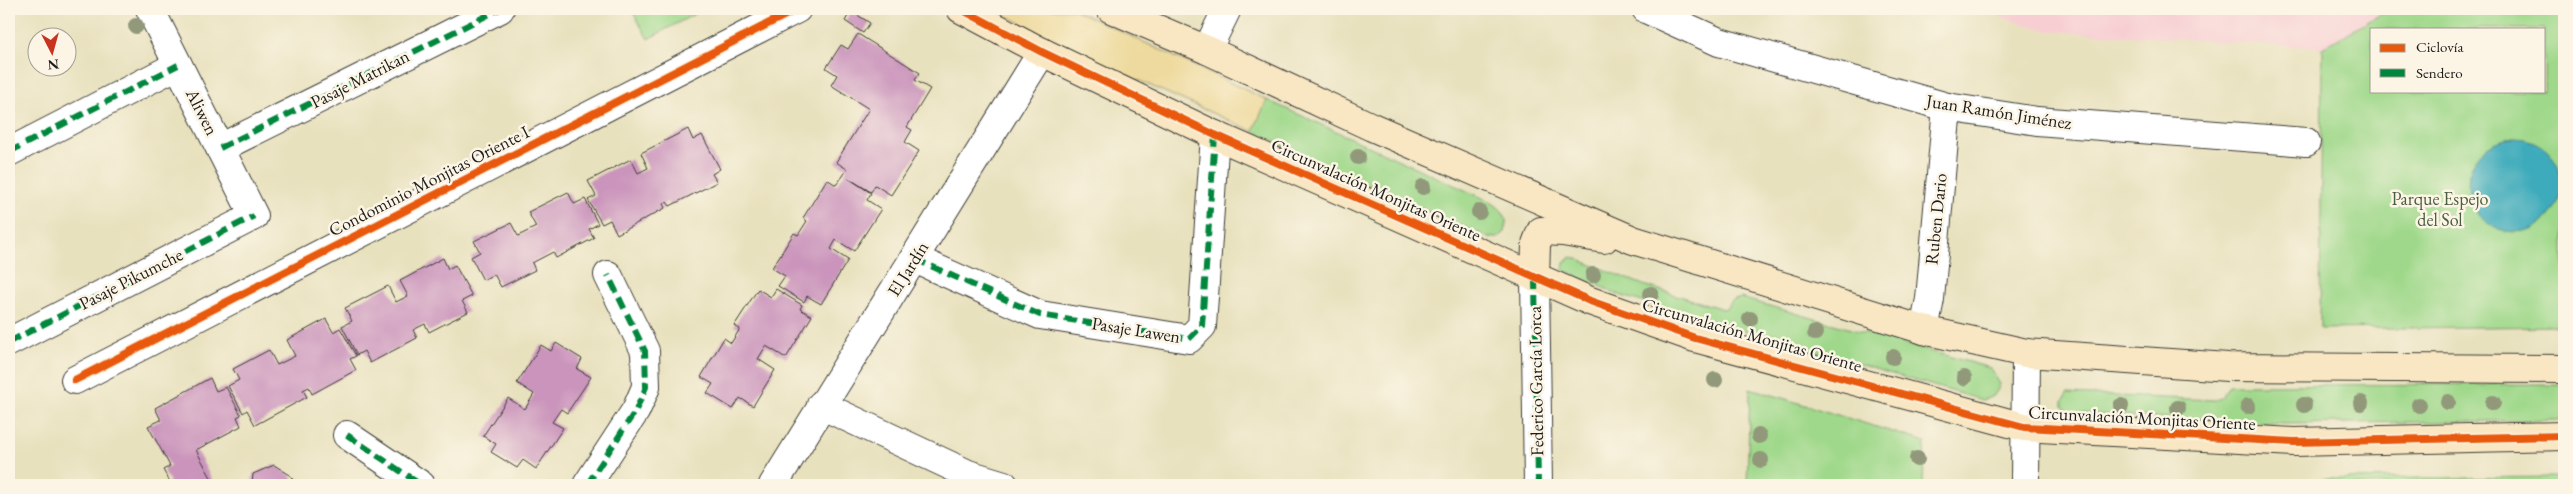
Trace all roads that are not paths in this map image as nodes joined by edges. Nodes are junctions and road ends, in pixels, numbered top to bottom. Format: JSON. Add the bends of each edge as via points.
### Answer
{"nodes":[{"id":1,"x":150,"y":9,"type":"edge"},
{"id":2,"x":500,"y":9,"type":"edge"},
{"id":3,"x":797,"y":9,"type":"edge"},
{"id":4,"x":962,"y":9,"type":"edge"},
{"id":5,"x":1111,"y":9,"type":"edge"},
{"id":6,"x":1227,"y":9,"type":"edge"},
{"id":7,"x":1646,"y":9,"type":"edge"},
{"id":8,"x":1207,"y":50,"type":"junction"},
{"id":9,"x":1042,"y":52,"type":"junction"},
{"id":10,"x":178,"y":65,"type":"junction"},
{"id":11,"x":1947,"y":107,"type":"junction"},
{"id":12,"x":1215,"y":135,"type":"junction"},
{"id":13,"x":2306,"y":142,"type":"dead end"},
{"id":14,"x":220,"y":148,"type":"junction"},
{"id":15,"x":9,"y":152,"type":"edge"},
{"id":16,"x":254,"y":216,"type":"joint"},
{"id":17,"x":1633,"y":240,"type":"junction"},
{"id":18,"x":915,"y":259,"type":"junction"},
{"id":19,"x":608,"y":275,"type":"dead end"},
{"id":20,"x":1534,"y":278,"type":"junction"},
{"id":21,"x":1924,"y":330,"type":"junction"},
{"id":22,"x":9,"y":342,"type":"edge"},
{"id":23,"x":2026,"y":353,"type":"junction"},
{"id":24,"x":2564,"y":368,"type":"edge"},
{"id":25,"x":75,"y":380,"type":"dead end"},
{"id":26,"x":821,"y":406,"type":"junction"},
{"id":27,"x":2024,"y":427,"type":"junction"},
{"id":28,"x":347,"y":435,"type":"dead end"},
{"id":29,"x":2564,"y":436,"type":"edge"},
{"id":30,"x":421,"y":485,"type":"edge"},
{"id":31,"x":587,"y":485,"type":"edge"},
{"id":32,"x":773,"y":485,"type":"edge"},
{"id":33,"x":1004,"y":485,"type":"edge"},
{"id":34,"x":1538,"y":485,"type":"edge"},
{"id":35,"x":2025,"y":485,"type":"edge"}],
"edges":[{"from":1,"to":10,"type":"street","name":"Aliwen"},
{"from":2,"to":14,"type":"street","name":"Pasaje Matrikan"},
{"from":3,"to":25,"type":"street","name":"Condominio Monjitas Oriente I"},
{"from":4,"to":9,"type":"street","name":"Circunvalación Monjitas Oriente"},
{"from":5,"to":8,"type":"street"},
{"from":6,"to":8,"type":"street"},
{"from":7,"to":11,"type":"street","name":"Juan Ramón Jiménez","via":[[1718,42]]},
{"from":8,"to":17,"type":"street","via":[[1372,128]]},
{"from":9,"to":12,"type":"street","name":"Circunvalación Monjitas Oriente"},
{"from":9,"to":18,"type":"street","name":"El Jardín"},
{"from":10,"to":14,"type":"street","name":"Aliwen"},
{"from":10,"to":15,"type":"street"},
{"from":11,"to":13,"type":"street","name":"Juan Ramón Jiménez","via":[[2037,121]]},
{"from":11,"to":21,"type":"street","name":"Ruben Dario","via":[[1930,299]]},
{"from":12,"to":18,"type":"street","name":"Pasaje Lawen","via":[[1202,326],[1189,339],[1040,315]]},
{"from":12,"to":20,"type":"street","name":"Circunvalación Monjitas Oriente"},
{"from":14,"to":16,"type":"street","name":"Aliwen"},
{"from":16,"to":22,"type":"street","name":"Pasaje Pikumche"},
{"from":17,"to":20,"type":"street","via":[[1541,231],[1536,244]]},
{"from":17,"to":21,"type":"street"},
{"from":18,"to":26,"type":"street","name":"El Jardín"},
{"from":19,"to":31,"type":"street","via":[[645,351],[646,387],[636,410]]},
{"from":20,"to":27,"type":"street","name":"Circunvalación Monjitas Oriente","via":[[1695,338]]},
{"from":20,"to":34,"type":"street","name":"Federico García Lorca"},
{"from":21,"to":23,"type":"street"},
{"from":23,"to":24,"type":"street","via":[[2228,367]]},
{"from":23,"to":27,"type":"street"},
{"from":26,"to":32,"type":"street","name":"El Jardín"},
{"from":26,"to":33,"type":"street","via":[[968,474]]},
{"from":27,"to":29,"type":"street","name":"Circunvalación Monjitas Oriente","via":[[2294,442]]},
{"from":27,"to":35,"type":"street"},
{"from":28,"to":30,"type":"street"}]}
